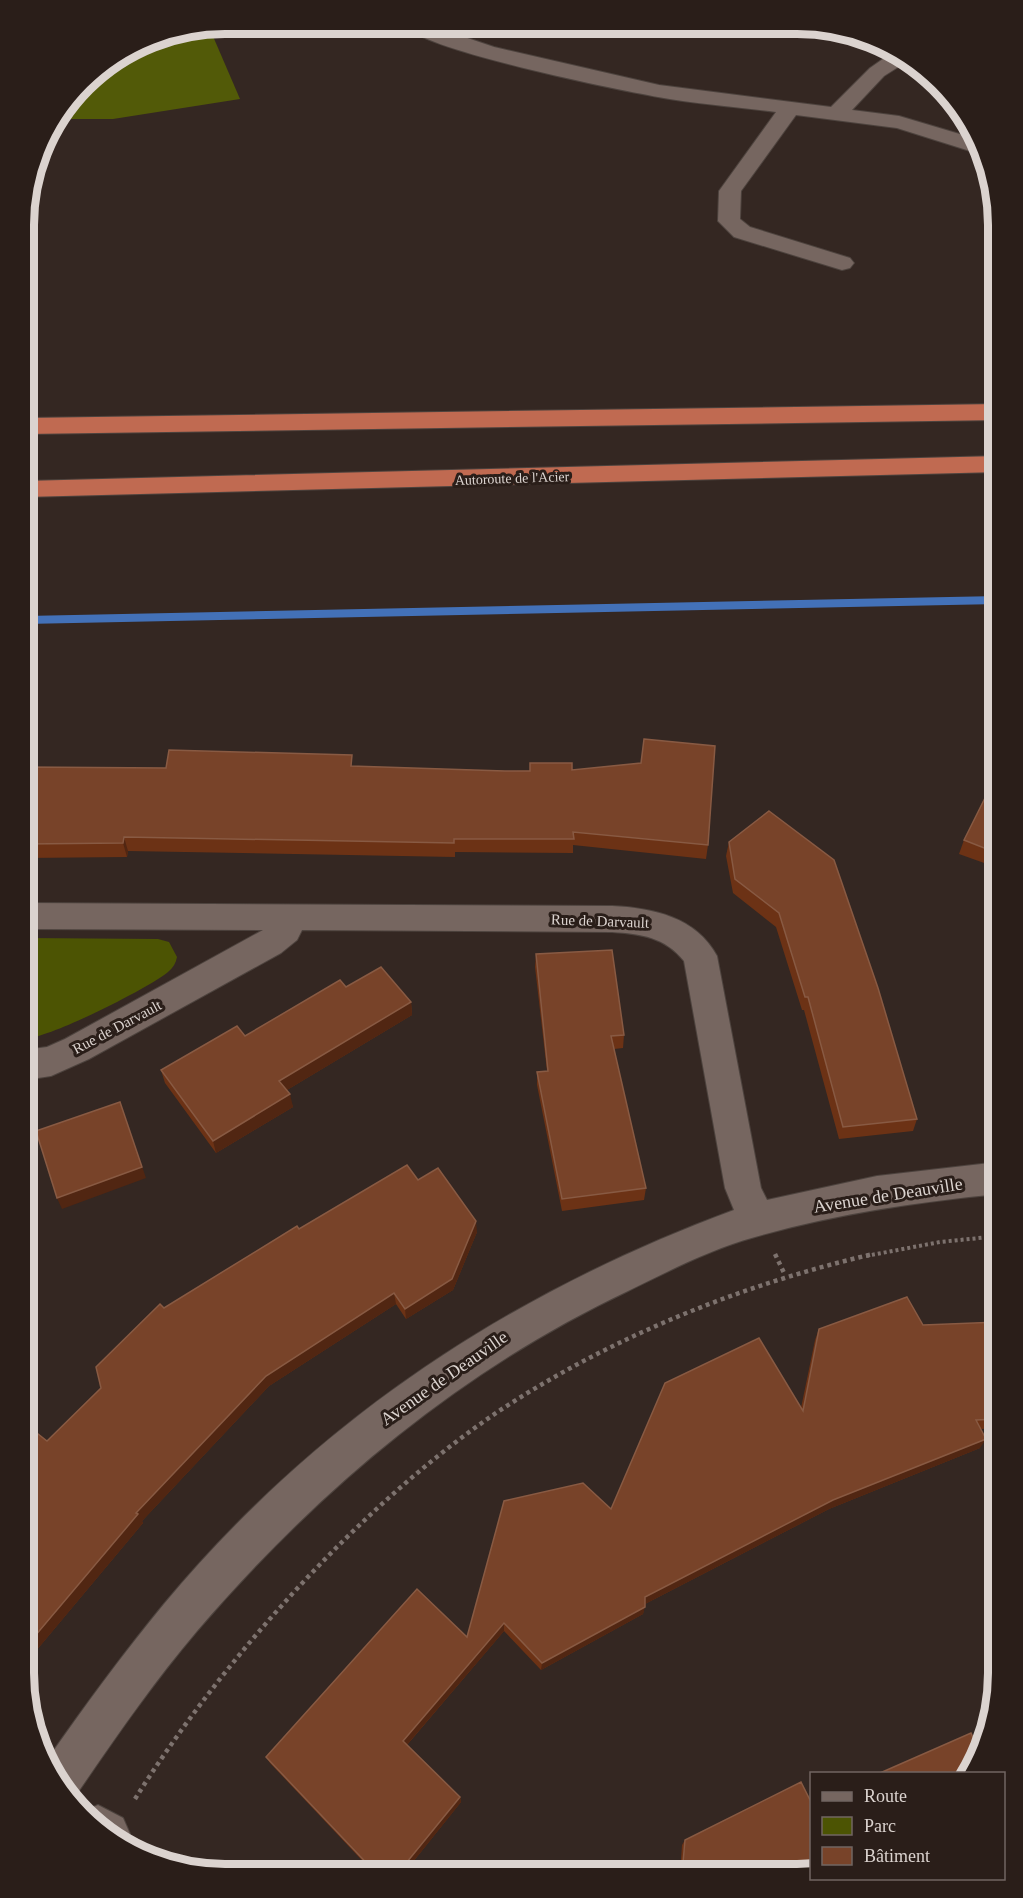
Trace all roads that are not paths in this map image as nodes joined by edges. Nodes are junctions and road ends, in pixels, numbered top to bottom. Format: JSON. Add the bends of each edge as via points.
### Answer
{"nodes":[{"id":1,"x":430,"y":34,"type":"edge"},
{"id":2,"x":894,"y":61,"type":"edge"},
{"id":3,"x":791,"y":106,"type":"junction"},
{"id":4,"x":838,"y":112,"type":"junction"},
{"id":5,"x":970,"y":144,"type":"edge"},
{"id":6,"x":842,"y":263,"type":"dead end"},
{"id":7,"x":988,"y":412,"type":"edge"},
{"id":8,"x":34,"y":426,"type":"edge"},
{"id":9,"x":988,"y":464,"type":"edge"},
{"id":10,"x":34,"y":489,"type":"edge"},
{"id":11,"x":34,"y":916,"type":"edge"},
{"id":12,"x":290,"y":916,"type":"junction"},
{"id":13,"x":34,"y":1064,"type":"edge"},
{"id":14,"x":988,"y":1179,"type":"edge"},
{"id":15,"x":757,"y":1220,"type":"junction"},
{"id":16,"x":64,"y":1774,"type":"edge"}],
"edges":[{"from":1,"to":3,"type":"street","via":[[489,52],[658,91]]},
{"from":2,"to":4,"type":"street","via":[[877,72]]},
{"from":3,"to":4,"type":"street"},
{"from":3,"to":6,"type":"street","via":[[730,191],[729,221],[742,232]]},
{"from":4,"to":5,"type":"street","via":[[899,122]]},
{"from":7,"to":8,"type":"highway"},
{"from":9,"to":10,"type":"highway","name":"Autoroute de l'Acier"},
{"from":11,"to":12,"type":"street","name":"Rue de Darvault"},
{"from":12,"to":13,"type":"street","name":"Rue de Darvault","via":[[285,931],[259,950],[76,1049],[51,1061]]},
{"from":12,"to":15,"type":"street","name":"Rue de Darvault","via":[[639,920],[674,932],[693,946],[702,965],[743,1188]]},
{"from":14,"to":15,"type":"street","name":"Avenue de Deauville","via":[[901,1189]]},
{"from":15,"to":16,"type":"street","name":"Avenue de Deauville","via":[[643,1264],[545,1311],[468,1356],[353,1444],[254,1535],[202,1592],[125,1686]]}]}
